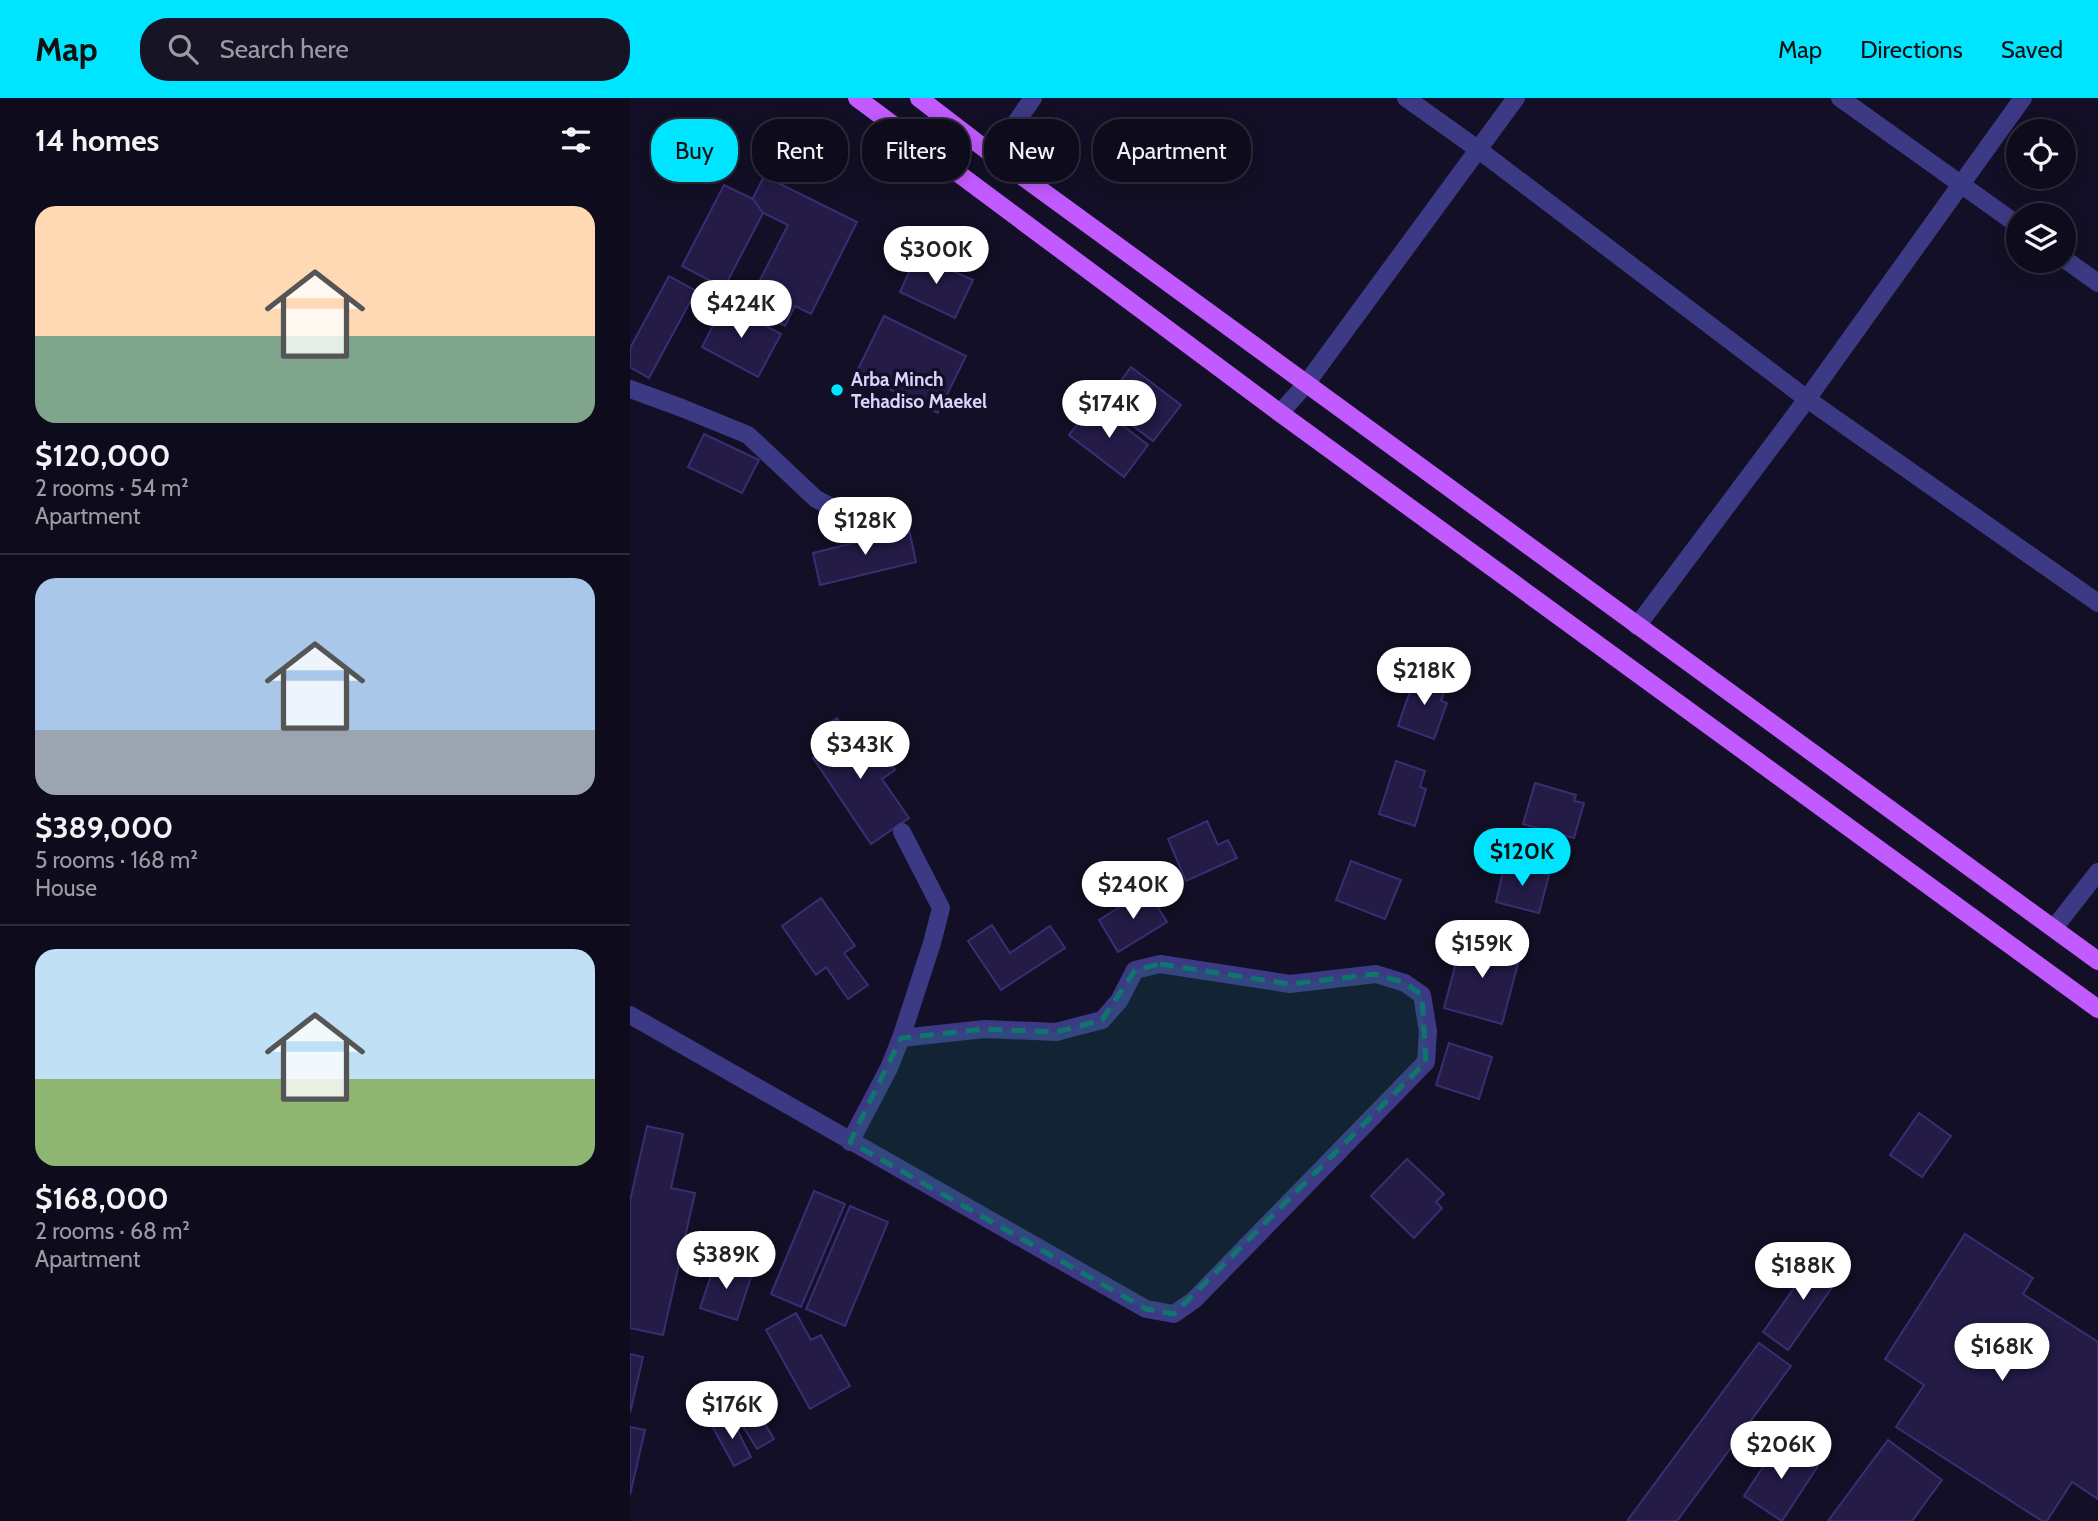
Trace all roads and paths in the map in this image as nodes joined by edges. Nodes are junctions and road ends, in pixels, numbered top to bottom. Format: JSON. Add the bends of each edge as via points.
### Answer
{"nodes":[{"id":1,"x":857,"y":98,"type":"edge"},
{"id":2,"x":919,"y":98,"type":"edge"},
{"id":3,"x":1033,"y":98,"type":"edge"},
{"id":4,"x":1406,"y":98,"type":"edge"},
{"id":5,"x":1516,"y":98,"type":"edge"},
{"id":6,"x":1840,"y":98,"type":"edge"},
{"id":7,"x":2023,"y":98,"type":"edge"},
{"id":8,"x":1018,"y":119,"type":"edge"},
{"id":9,"x":984,"y":148,"type":"edge"},
{"id":10,"x":1479,"y":149,"type":"junction"},
{"id":11,"x":1030,"y":182,"type":"edge"},
{"id":12,"x":1961,"y":184,"type":"junction"},
{"id":13,"x":2006,"y":216,"type":"edge"},
{"id":14,"x":2076,"y":267,"type":"edge"},
{"id":15,"x":2098,"y":283,"type":"edge"},
{"id":16,"x":1306,"y":384,"type":"junction"},
{"id":17,"x":630,"y":389,"type":"edge"},
{"id":18,"x":1807,"y":399,"type":"junction"},
{"id":19,"x":1280,"y":413,"type":"junction"},
{"id":20,"x":887,"y":522,"type":"dead end"},
{"id":21,"x":2098,"y":603,"type":"edge"},
{"id":22,"x":1637,"y":626,"type":"junction"},
{"id":23,"x":902,"y":832,"type":"dead end"},
{"id":24,"x":2098,"y":872,"type":"edge"},
{"id":25,"x":2054,"y":928,"type":"junction"},
{"id":26,"x":2098,"y":961,"type":"edge"},
{"id":27,"x":2098,"y":1009,"type":"edge"},
{"id":28,"x":630,"y":1015,"type":"edge"},
{"id":29,"x":901,"y":1038,"type":"junction"},
{"id":30,"x":850,"y":1142,"type":"junction"}],
"edges":[{"from":1,"to":19,"type":"main road"},
{"from":2,"to":9,"type":"main road"},
{"from":3,"to":8,"type":"street"},
{"from":4,"to":10,"type":"street"},
{"from":5,"to":10,"type":"street"},
{"from":6,"to":12,"type":"street"},
{"from":7,"to":12,"type":"street"},
{"from":10,"to":16,"type":"street"},
{"from":10,"to":18,"type":"street"},
{"from":11,"to":16,"type":"main road"},
{"from":12,"to":13,"type":"street"},
{"from":12,"to":18,"type":"street"},
{"from":14,"to":15,"type":"street"},
{"from":16,"to":19,"type":"street"},
{"from":16,"to":22,"type":"main road"},
{"from":17,"to":20,"type":"street","via":[[748,435],[816,499],[855,519]]},
{"from":18,"to":21,"type":"street"},
{"from":18,"to":22,"type":"street"},
{"from":19,"to":27,"type":"main road"},
{"from":22,"to":25,"type":"main road"},
{"from":23,"to":29,"type":"street","via":[[941,908]]},
{"from":24,"to":25,"type":"street"},
{"from":25,"to":26,"type":"main road"},
{"from":28,"to":30,"type":"street"},
{"from":29,"to":30,"type":"street"},
{"from":29,"to":30,"type":"street","via":[[985,1030],[1056,1032],[1102,1020],[1119,1001],[1135,970],[1160,964],[1290,984],[1376,974],[1405,983],[1422,995],[1428,1031],[1426,1062],[1194,1300],[1174,1314],[1146,1309]]}]}
